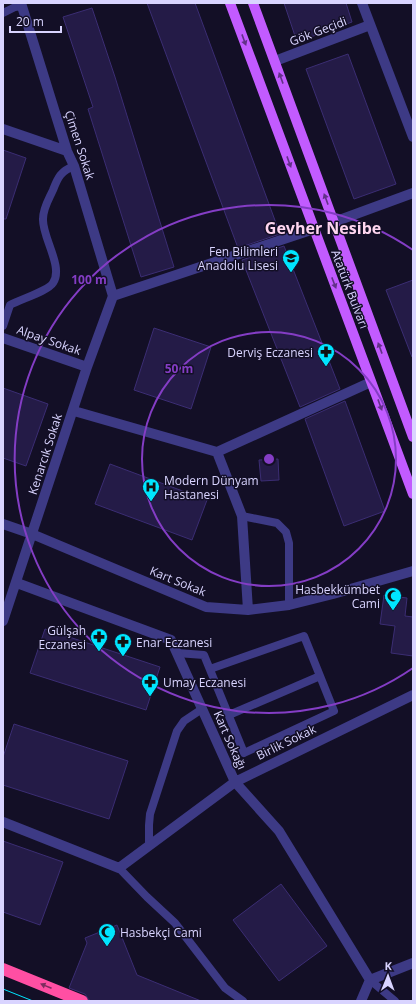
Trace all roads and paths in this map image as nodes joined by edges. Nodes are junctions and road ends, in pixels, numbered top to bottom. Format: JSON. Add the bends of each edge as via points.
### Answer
{"nodes":[{"id":1,"x":230,"y":3,"type":"edge"},
{"id":2,"x":253,"y":3,"type":"edge"},
{"id":3,"x":362,"y":3,"type":"edge"},
{"id":4,"x":22,"y":4,"type":"edge"},
{"id":5,"x":3,"y":14,"type":"edge"},
{"id":6,"x":370,"y":25,"type":"junction"},
{"id":7,"x":274,"y":61,"type":"junction"},
{"id":8,"x":3,"y":129,"type":"edge"},
{"id":9,"x":413,"y":138,"type":"edge"},
{"id":10,"x":67,"y":151,"type":"junction"},
{"id":11,"x":74,"y":166,"type":"junction"},
{"id":12,"x":413,"y":193,"type":"edge"},
{"id":13,"x":334,"y":222,"type":"junction"},
{"id":14,"x":314,"y":228,"type":"junction"},
{"id":15,"x":113,"y":296,"type":"junction"},
{"id":16,"x":3,"y":326,"type":"edge"},
{"id":17,"x":3,"y":338,"type":"edge"},
{"id":18,"x":87,"y":367,"type":"junction"},
{"id":19,"x":371,"y":382,"type":"junction"},
{"id":20,"x":74,"y":411,"type":"junction"},
{"id":21,"x":413,"y":437,"type":"edge"},
{"id":22,"x":217,"y":452,"type":"junction"},
{"id":23,"x":413,"y":494,"type":"edge"},
{"id":24,"x":242,"y":516,"type":"junction"},
{"id":25,"x":3,"y":524,"type":"edge"},
{"id":26,"x":32,"y":534,"type":"junction"},
{"id":27,"x":413,"y":571,"type":"edge"},
{"id":28,"x":17,"y":583,"type":"junction"},
{"id":29,"x":289,"y":605,"type":"junction"},
{"id":30,"x":248,"y":610,"type":"junction"},
{"id":31,"x":3,"y":621,"type":"edge"},
{"id":32,"x":177,"y":653,"type":"junction"},
{"id":33,"x":210,"y":670,"type":"junction"},
{"id":34,"x":320,"y":676,"type":"junction"},
{"id":35,"x":413,"y":695,"type":"edge"},
{"id":36,"x":202,"y":709,"type":"junction"},
{"id":37,"x":229,"y":715,"type":"junction"},
{"id":38,"x":234,"y":782,"type":"junction"},
{"id":39,"x":3,"y":822,"type":"edge"},
{"id":40,"x":149,"y":846,"type":"junction"},
{"id":41,"x":120,"y":868,"type":"junction"},
{"id":42,"x":413,"y":963,"type":"edge"},
{"id":43,"x":3,"y":969,"type":"edge"},
{"id":44,"x":370,"y":980,"type":"junction"},
{"id":45,"x":82,"y":1001,"type":"edge"},
{"id":46,"x":243,"y":1001,"type":"edge"},
{"id":47,"x":361,"y":1001,"type":"edge"},
{"id":48,"x":395,"y":1001,"type":"edge"}],
"edges":[{"from":1,"to":14,"type":"main road","name":"Atatürk Bulvarı","one_way":true},
{"from":2,"to":7,"type":"main road","name":"Atatürk Bulvarı"},
{"from":3,"to":6,"type":"street"},
{"from":4,"to":5,"type":"lane"},
{"from":4,"to":10,"type":"street","name":"Çimen Sokak"},
{"from":6,"to":7,"type":"street","name":"Gök Geçidi"},
{"from":6,"to":9,"type":"street"},
{"from":13,"to":7,"type":"main road","name":"Atatürk Bulvarı","one_way":true},
{"from":8,"to":10,"type":"street"},
{"from":10,"to":11,"type":"street","name":"Çimen Sokak"},
{"from":11,"to":15,"type":"street","name":"Çimen Sokak"},
{"from":11,"to":16,"type":"lane","via":[[65,170],[57,180],[44,210],[44,229],[57,270],[54,282],[44,291],[10,305]]},
{"from":12,"to":13,"type":"street"},
{"from":21,"to":13,"type":"main road","name":"Atatürk Bulvarı","one_way":true},
{"from":14,"to":15,"type":"street"},
{"from":14,"to":19,"type":"main road","name":"Atatürk Bulvarı","one_way":true},
{"from":15,"to":18,"type":"street","name":"Kenarcık Sokak"},
{"from":17,"to":18,"type":"street","name":"Alpay Sokak"},
{"from":18,"to":20,"type":"street","name":"Kenarcık Sokak"},
{"from":19,"to":22,"type":"street"},
{"from":19,"to":23,"type":"main road","name":"Atatürk Bulvarı","one_way":true},
{"from":20,"to":22,"type":"street"},
{"from":20,"to":26,"type":"street","name":"Kenarcık Sokak"},
{"from":22,"to":24,"type":"street"},
{"from":24,"to":29,"type":"lane","via":[[277,523],[286,532],[289,542]]},
{"from":24,"to":30,"type":"street"},
{"from":25,"to":26,"type":"street","name":"Kart Sokak"},
{"from":26,"to":28,"type":"street","name":"Kenarcık Sokak"},
{"from":26,"to":30,"type":"street","name":"Kart Sokak","via":[[206,606]]},
{"from":27,"to":29,"type":"street","name":"Kart Sokak"},
{"from":28,"to":31,"type":"street","name":"Kenarcık Sokak"},
{"from":28,"to":32,"type":"street","name":"Kart Sokağı","via":[[171,640]]},
{"from":29,"to":30,"type":"street","name":"Kart Sokak"},
{"from":32,"to":33,"type":"lane","via":[[204,655]]},
{"from":32,"to":36,"type":"street","name":"Kart Sokağı"},
{"from":33,"to":34,"type":"lane","via":[[304,636]]},
{"from":33,"to":37,"type":"lane"},
{"from":34,"to":37,"type":"lane"},
{"from":34,"to":37,"type":"lane","via":[[334,711],[244,753]]},
{"from":35,"to":38,"type":"street","name":"Birlik Sokak"},
{"from":36,"to":38,"type":"street","name":"Kart Sokağı"},
{"from":36,"to":40,"type":"lane","via":[[184,722],[177,731],[150,814]]},
{"from":38,"to":40,"type":"street","name":"Birlik Sokak"},
{"from":38,"to":44,"type":"street","name":"Kart Sokağı","via":[[278,831]]},
{"from":39,"to":41,"type":"street"},
{"from":40,"to":41,"type":"street","name":"Birlik Sokak"},
{"from":41,"to":46,"type":"lane","via":[[175,923],[225,988]]},
{"from":42,"to":44,"type":"street"},
{"from":45,"to":43,"type":"highway","one_way":true},
{"from":44,"to":47,"type":"street"},
{"from":44,"to":48,"type":"lane"}]}
